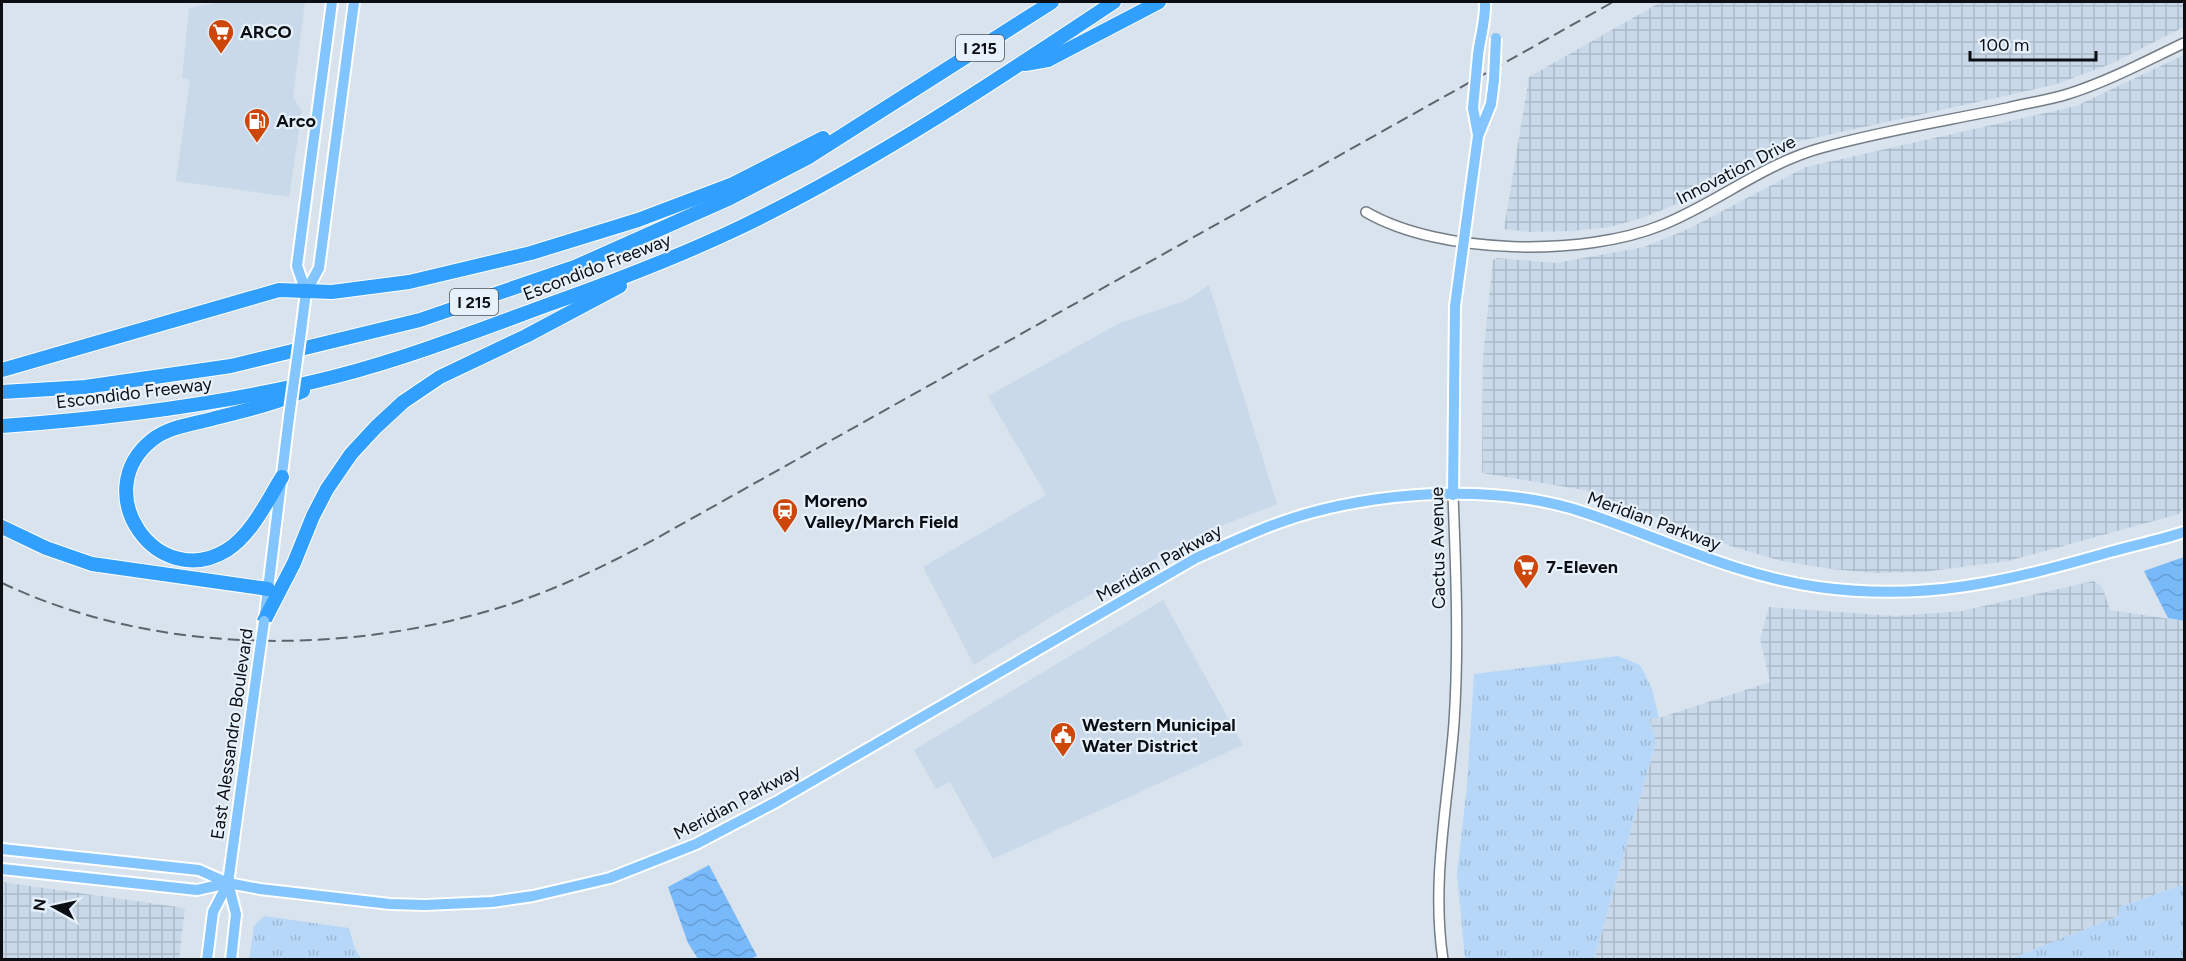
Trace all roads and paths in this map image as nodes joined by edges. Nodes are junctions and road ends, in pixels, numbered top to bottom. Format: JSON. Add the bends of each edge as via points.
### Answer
{"nodes":[{"id":1,"x":332,"y":2,"type":"edge"},
{"id":2,"x":354,"y":2,"type":"edge"},
{"id":3,"x":1052,"y":2,"type":"edge"},
{"id":4,"x":1114,"y":2,"type":"edge"},
{"id":5,"x":1159,"y":2,"type":"edge"},
{"id":6,"x":1485,"y":2,"type":"edge"},
{"id":7,"x":1486,"y":18,"type":"junction"},
{"id":8,"x":2184,"y":42,"type":"edge"},
{"id":9,"x":1017,"y":66,"type":"junction"},
{"id":10,"x":908,"y":95,"type":"junction"},
{"id":11,"x":1478,"y":136,"type":"junction"},
{"id":12,"x":1366,"y":212,"type":"dead end"},
{"id":13,"x":1464,"y":240,"type":"junction"},
{"id":14,"x":667,"y":261,"type":"junction"},
{"id":15,"x":306,"y":292,"type":"junction"},
{"id":16,"x":2,"y":370,"type":"edge"},
{"id":17,"x":337,"y":376,"type":"junction"},
{"id":18,"x":2,"y":392,"type":"edge"},
{"id":19,"x":2,"y":426,"type":"edge"},
{"id":20,"x":282,"y":477,"type":"junction"},
{"id":21,"x":1453,"y":495,"type":"junction"},
{"id":22,"x":2,"y":527,"type":"edge"},
{"id":23,"x":2184,"y":532,"type":"edge"},
{"id":24,"x":268,"y":590,"type":"junction"},
{"id":25,"x":264,"y":621,"type":"junction"},
{"id":26,"x":2,"y":849,"type":"edge"},
{"id":27,"x":2,"y":869,"type":"edge"},
{"id":28,"x":228,"y":883,"type":"junction"},
{"id":29,"x":207,"y":960,"type":"edge"},
{"id":30,"x":231,"y":960,"type":"edge"},
{"id":31,"x":1443,"y":960,"type":"edge"}],
"edges":[{"from":1,"to":15,"type":"main road","via":[[297,266]]},
{"from":2,"to":15,"type":"main road","via":[[319,268]]},
{"from":3,"to":10,"type":"highway","name":"Escondido Freeway","number":"I 215"},
{"from":4,"to":9,"type":"highway","name":"Escondido Freeway","number":"I 215"},
{"from":5,"to":9,"type":"highway","via":[[1048,60]]},
{"from":6,"to":7,"type":"main road","name":"Cactus Avenue"},
{"from":7,"to":11,"type":"main road","name":"Cactus Avenue","bridge":true,"via":[[1479,39],[1473,108]]},
{"from":7,"to":11,"type":"main road","name":"Cactus Avenue","bridge":true,"via":[[1496,38],[1491,104]]},
{"from":8,"to":13,"type":"street","name":"Innovation Drive","via":[[2102,82],[2066,94],[1842,143],[1786,160],[1699,208],[1638,234],[1573,246],[1533,247]]},
{"from":9,"to":14,"type":"highway","name":"Escondido Freeway","number":"I 215","via":[[846,171]]},
{"from":10,"to":15,"type":"highway","via":[[733,184],[638,220],[531,254],[409,282]]},
{"from":10,"to":18,"type":"highway","name":"Escondido Freeway","number":"I 215","via":[[807,158],[730,198],[576,266],[420,320],[231,366],[85,387]]},
{"from":11,"to":13,"type":"main road","name":"Cactus Avenue"},
{"from":12,"to":13,"type":"street","name":"Innovation Drive","via":[[1395,226]]},
{"from":13,"to":21,"type":"main road","name":"Cactus Avenue","via":[[1453,346]]},
{"from":14,"to":17,"type":"highway","name":"Escondido Freeway","number":"I 215","via":[[428,349]]},
{"from":14,"to":25,"type":"highway","via":[[440,377],[396,408],[351,454],[327,489]]},
{"from":15,"to":16,"type":"highway","via":[[279,290]]},
{"from":15,"to":20,"type":"main road","bridge":true},
{"from":17,"to":19,"type":"highway","name":"Escondido Freeway","number":"I 215","via":[[237,398],[93,419]]},
{"from":17,"to":20,"type":"highway","via":[[280,401],[162,433],[132,464],[126,495],[129,514],[146,541],[157,550],[179,558],[204,558],[226,550],[246,532]]},
{"from":20,"to":24,"type":"main road","name":"East Alessandro Boulevard"},
{"from":21,"to":23,"type":"main road","name":"Meridian Parkway","via":[[1501,496],[1572,508],[1726,566],[1817,587],[1874,592],[1936,591],[1990,584]]},
{"from":21,"to":28,"type":"main road","name":"Meridian Parkway","via":[[1381,499],[1332,507],[1278,523],[1196,558],[776,802],[696,844],[610,878],[492,902],[425,905]]},
{"from":21,"to":31,"type":"street","name":"Cactus Avenue","via":[[1456,658],[1451,762],[1438,865]]},
{"from":22,"to":24,"type":"highway","via":[[92,564]]},
{"from":24,"to":25,"type":"main road","name":"East Alessandro Boulevard"},
{"from":25,"to":28,"type":"main road","name":"East Alessandro Boulevard","bridge":true},
{"from":26,"to":28,"type":"main road","via":[[199,870]]},
{"from":27,"to":28,"type":"main road","via":[[197,890]]},
{"from":28,"to":29,"type":"main road","name":"East Alessandro Boulevard","via":[[213,912]]},
{"from":28,"to":30,"type":"main road","name":"East Alessandro Boulevard","via":[[236,914]]}]}
